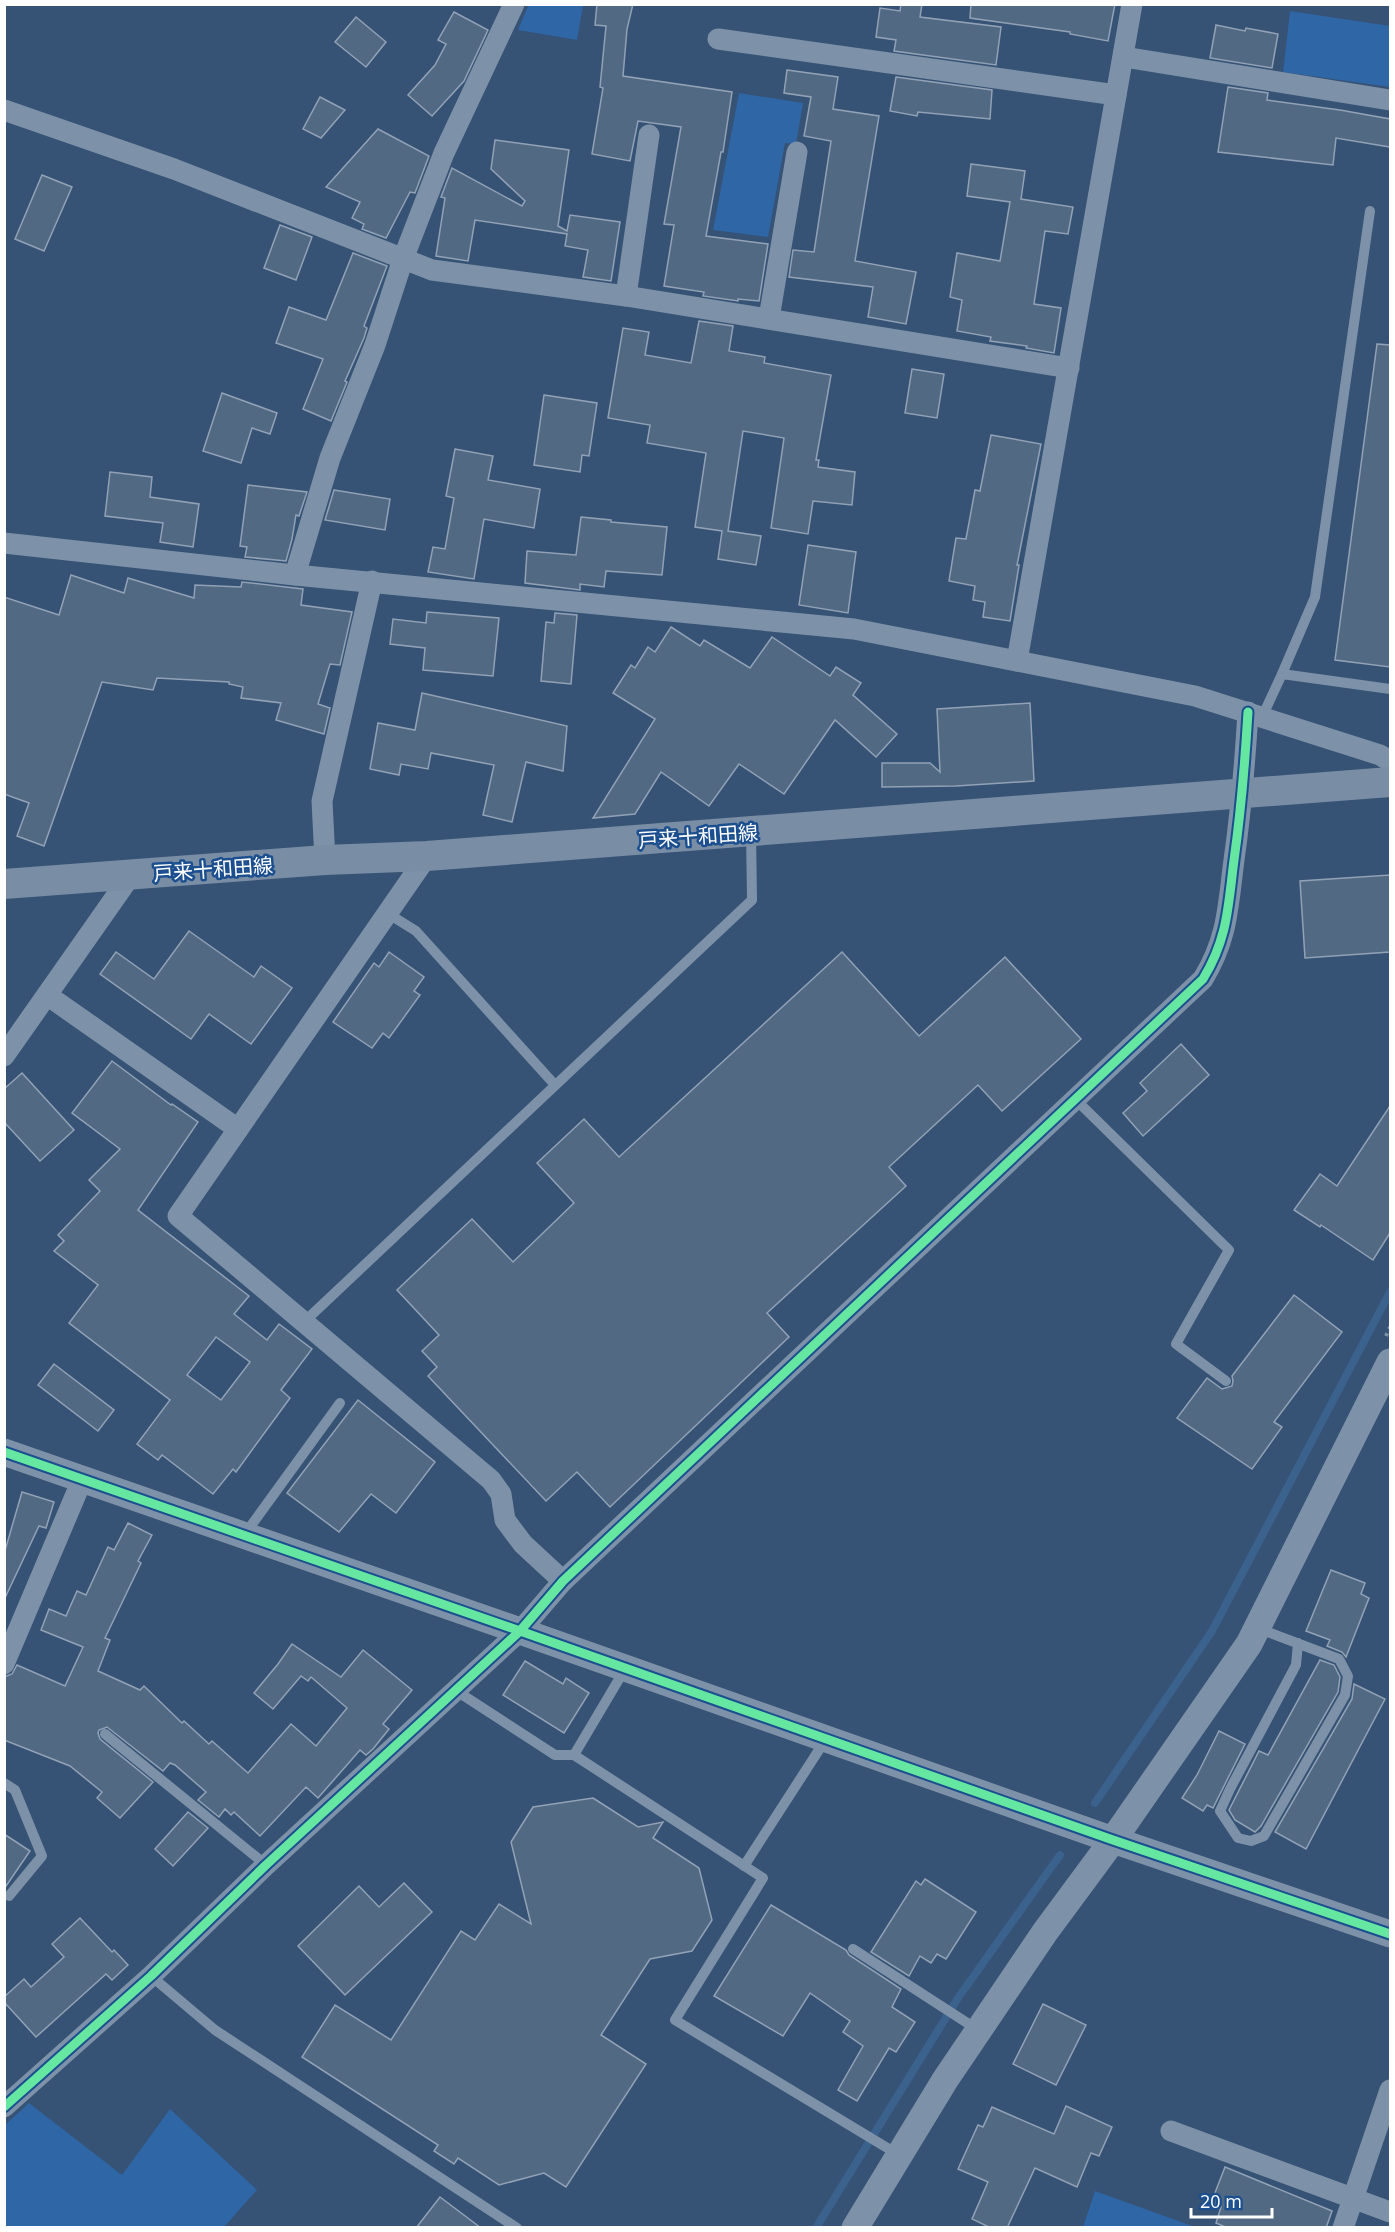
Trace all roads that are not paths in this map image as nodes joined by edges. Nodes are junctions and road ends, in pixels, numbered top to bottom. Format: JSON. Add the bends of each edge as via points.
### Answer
{"nodes":[{"id":1,"x":514,"y":4,"type":"edge"},
{"id":2,"x":1132,"y":4,"type":"edge"},
{"id":3,"x":718,"y":39,"type":"dead end"},
{"id":4,"x":1124,"y":57,"type":"junction"},
{"id":5,"x":1116,"y":95,"type":"junction"},
{"id":6,"x":1390,"y":100,"type":"edge"},
{"id":7,"x":4,"y":110,"type":"edge"},
{"id":8,"x":649,"y":135,"type":"dead end"},
{"id":9,"x":797,"y":152,"type":"dead end"},
{"id":10,"x":1370,"y":211,"type":"dead end"},
{"id":11,"x":403,"y":259,"type":"junction"},
{"id":12,"x":626,"y":296,"type":"junction"},
{"id":13,"x":769,"y":318,"type":"junction"},
{"id":14,"x":1069,"y":368,"type":"junction"},
{"id":15,"x":4,"y":543,"type":"edge"},
{"id":16,"x":295,"y":575,"type":"junction"},
{"id":17,"x":372,"y":581,"type":"junction"},
{"id":18,"x":1017,"y":661,"type":"junction"},
{"id":19,"x":1282,"y":674,"type":"junction"},
{"id":20,"x":1390,"y":689,"type":"edge"},
{"id":21,"x":1255,"y":714,"type":"junction"},
{"id":22,"x":1390,"y":761,"type":"edge"},
{"id":23,"x":1390,"y":782,"type":"edge"},
{"id":24,"x":1243,"y":794,"type":"junction"},
{"id":25,"x":751,"y":832,"type":"junction"},
{"id":26,"x":427,"y":856,"type":"junction"},
{"id":27,"x":325,"y":860,"type":"junction"},
{"id":28,"x":131,"y":875,"type":"junction"},
{"id":29,"x":4,"y":884,"type":"edge"},
{"id":30,"x":387,"y":913,"type":"junction"},
{"id":31,"x":47,"y":995,"type":"junction"},
{"id":32,"x":4,"y":1056,"type":"edge"},
{"id":33,"x":555,"y":1085,"type":"junction"},
{"id":34,"x":1075,"y":1100,"type":"junction"},
{"id":35,"x":238,"y":1129,"type":"junction"},
{"id":36,"x":304,"y":1322,"type":"junction"},
{"id":37,"x":1390,"y":1362,"type":"edge"},
{"id":38,"x":1226,"y":1382,"type":"dead end"},
{"id":39,"x":340,"y":1403,"type":"dead end"},
{"id":40,"x":4,"y":1452,"type":"edge"},
{"id":41,"x":82,"y":1480,"type":"junction"},
{"id":42,"x":244,"y":1536,"type":"junction"},
{"id":43,"x":563,"y":1581,"type":"junction"},
{"id":44,"x":1257,"y":1628,"type":"junction"},
{"id":45,"x":520,"y":1631,"type":"junction"},
{"id":46,"x":1298,"y":1644,"type":"junction"},
{"id":47,"x":4,"y":1664,"type":"edge"},
{"id":48,"x":626,"y":1668,"type":"junction"},
{"id":49,"x":455,"y":1690,"type":"junction"},
{"id":50,"x":105,"y":1734,"type":"dead end"},
{"id":51,"x":827,"y":1739,"type":"junction"},
{"id":52,"x":574,"y":1755,"type":"junction"},
{"id":53,"x":4,"y":1783,"type":"edge"},
{"id":54,"x":1113,"y":1840,"type":"junction"},
{"id":55,"x":267,"y":1865,"type":"junction"},
{"id":56,"x":744,"y":1866,"type":"junction"},
{"id":57,"x":9,"y":1896,"type":"dead end"},
{"id":58,"x":1390,"y":1934,"type":"edge"},
{"id":59,"x":853,"y":1949,"type":"dead end"},
{"id":60,"x":151,"y":1976,"type":"junction"},
{"id":61,"x":969,"y":2024,"type":"junction"},
{"id":62,"x":1390,"y":2090,"type":"edge"},
{"id":63,"x":4,"y":2107,"type":"edge"},
{"id":64,"x":1171,"y":2132,"type":"dead end"},
{"id":65,"x":890,"y":2150,"type":"junction"},
{"id":66,"x":1354,"y":2199,"type":"junction"},
{"id":67,"x":1390,"y":2212,"type":"edge"},
{"id":68,"x":517,"y":2228,"type":"edge"},
{"id":69,"x":855,"y":2228,"type":"edge"},
{"id":70,"x":1343,"y":2228,"type":"edge"}],
"edges":[{"from":1,"to":11,"type":"street","via":[[444,153]]},
{"from":2,"to":4,"type":"street"},
{"from":3,"to":5,"type":"street"},
{"from":4,"to":5,"type":"street"},
{"from":4,"to":6,"type":"street"},
{"from":5,"to":14,"type":"street"},
{"from":7,"to":11,"type":"street","via":[[174,169]]},
{"from":8,"to":12,"type":"street"},
{"from":9,"to":13,"type":"street"},
{"from":10,"to":19,"type":"lane","via":[[1315,597]]},
{"from":11,"to":12,"type":"street","via":[[432,270]]},
{"from":11,"to":16,"type":"street","via":[[375,345],[330,458]]},
{"from":12,"to":13,"type":"street"},
{"from":13,"to":14,"type":"street"},
{"from":14,"to":18,"type":"street"},
{"from":15,"to":16,"type":"street"},
{"from":16,"to":17,"type":"street"},
{"from":17,"to":18,"type":"street","via":[[854,629]]},
{"from":17,"to":27,"type":"street","via":[[322,801]]},
{"from":18,"to":21,"type":"street","via":[[1195,696]]},
{"from":19,"to":20,"type":"lane"},
{"from":19,"to":21,"type":"lane"},
{"from":21,"to":22,"type":"street"},
{"from":21,"to":24,"type":"street"},
{"from":23,"to":24,"type":"main road","name":"戸来十和田線"},
{"from":24,"to":25,"type":"main road","name":"戸来十和田線"},
{"from":24,"to":34,"type":"street","via":[[1225,933],[1216,958],[1203,979]]},
{"from":25,"to":26,"type":"main road","name":"戸来十和田線"},
{"from":25,"to":33,"type":"lane","via":[[752,900]]},
{"from":26,"to":27,"type":"main road","name":"戸来十和田線"},
{"from":26,"to":30,"type":"street"},
{"from":27,"to":28,"type":"main road","name":"戸来十和田線"},
{"from":28,"to":29,"type":"main road","name":"戸来十和田線"},
{"from":28,"to":31,"type":"street"},
{"from":30,"to":33,"type":"lane","via":[[416,931]]},
{"from":30,"to":35,"type":"street"},
{"from":31,"to":32,"type":"street"},
{"from":31,"to":35,"type":"street"},
{"from":33,"to":36,"type":"lane"},
{"from":34,"to":38,"type":"lane","via":[[1229,1250],[1176,1344]]},
{"from":34,"to":43,"type":"street"},
{"from":35,"to":36,"type":"street","via":[[178,1216]]},
{"from":36,"to":43,"type":"street","via":[[491,1480],[501,1494],[505,1520],[523,1544]]},
{"from":37,"to":44,"type":"street"},
{"from":39,"to":42,"type":"lane"},
{"from":40,"to":41,"type":"street"},
{"from":41,"to":42,"type":"street"},
{"from":41,"to":47,"type":"street"},
{"from":42,"to":45,"type":"street"},
{"from":43,"to":45,"type":"street"},
{"from":44,"to":46,"type":"lane"},
{"from":44,"to":54,"type":"street"},
{"from":45,"to":48,"type":"street"},
{"from":45,"to":49,"type":"street"},
{"from":46,"to":46,"type":"lane","via":[[1339,1659],[1348,1677],[1345,1695],[1264,1836],[1251,1841],[1238,1838],[1220,1811],[1296,1665]]},
{"from":48,"to":51,"type":"street"},
{"from":48,"to":52,"type":"lane"},
{"from":49,"to":52,"type":"lane","via":[[555,1755]]},
{"from":49,"to":55,"type":"street"},
{"from":50,"to":55,"type":"lane"},
{"from":51,"to":54,"type":"street"},
{"from":51,"to":56,"type":"lane"},
{"from":52,"to":56,"type":"lane"},
{"from":53,"to":57,"type":"lane","via":[[15,1790],[42,1856]]},
{"from":54,"to":58,"type":"street"},
{"from":54,"to":61,"type":"street"},
{"from":55,"to":60,"type":"street"},
{"from":56,"to":65,"type":"lane","via":[[763,1878],[675,2020]]},
{"from":59,"to":61,"type":"lane"},
{"from":60,"to":63,"type":"street"},
{"from":60,"to":68,"type":"lane","via":[[215,2030]]},
{"from":61,"to":65,"type":"street"},
{"from":62,"to":66,"type":"street"},
{"from":64,"to":66,"type":"street"},
{"from":65,"to":69,"type":"street"},
{"from":66,"to":67,"type":"street"},
{"from":66,"to":70,"type":"street"}]}
